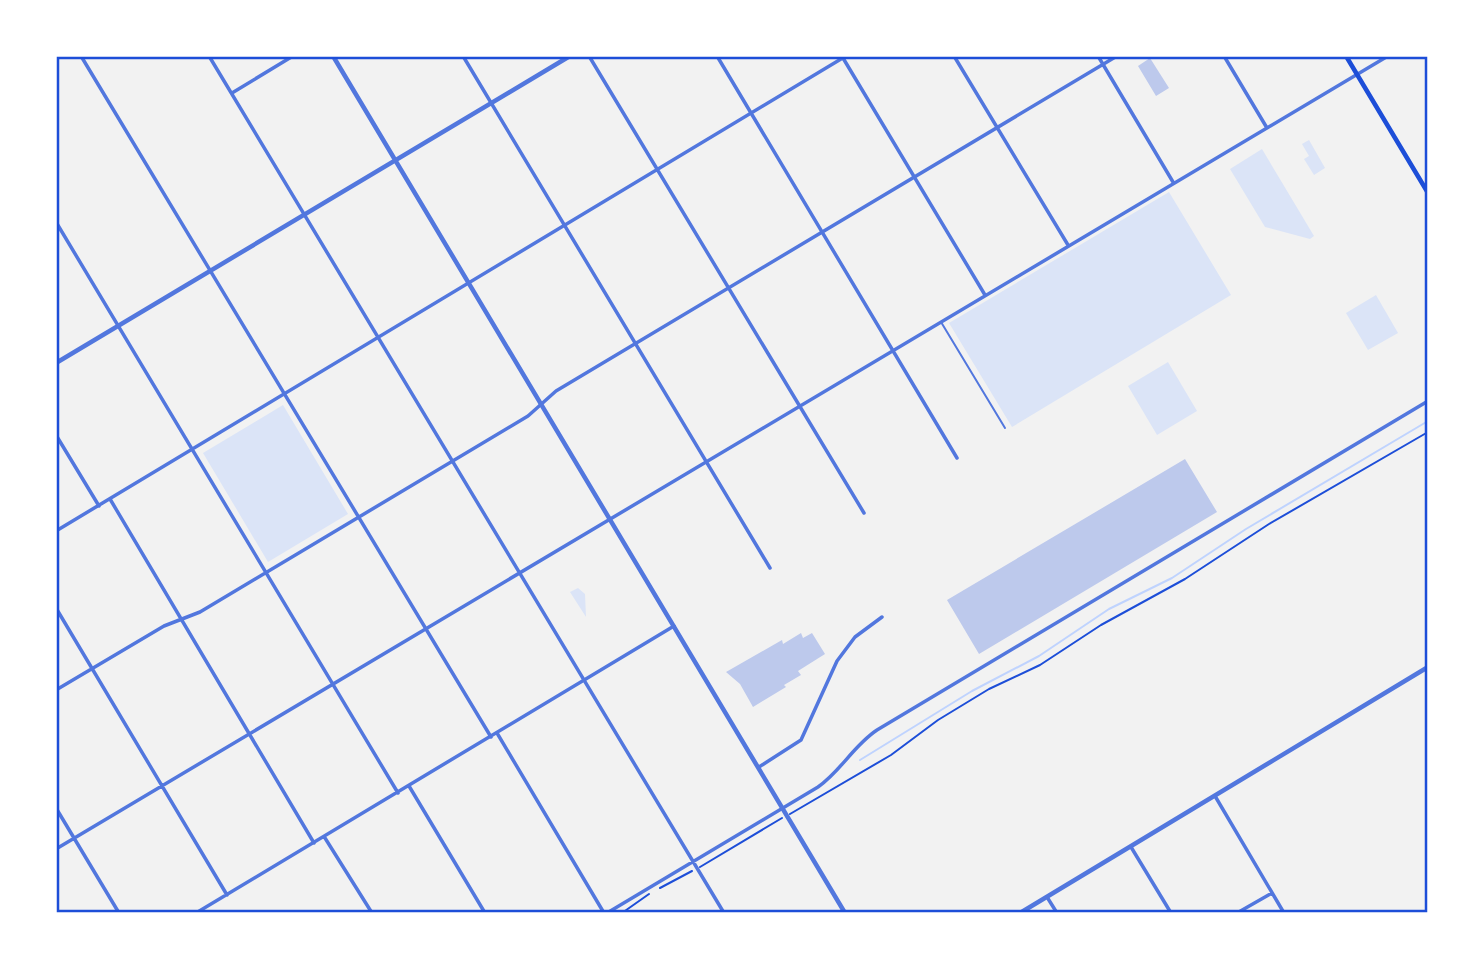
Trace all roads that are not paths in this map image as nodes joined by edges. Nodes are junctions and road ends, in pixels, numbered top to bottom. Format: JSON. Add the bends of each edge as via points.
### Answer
{"nodes":[{"id":1,"x":82,"y":56,"type":"edge"},
{"id":2,"x":209,"y":56,"type":"edge"},
{"id":3,"x":293,"y":56,"type":"edge"},
{"id":4,"x":333,"y":56,"type":"edge"},
{"id":5,"x":463,"y":56,"type":"edge"},
{"id":6,"x":570,"y":56,"type":"edge"},
{"id":7,"x":589,"y":56,"type":"edge"},
{"id":8,"x":718,"y":56,"type":"edge"},
{"id":9,"x":954,"y":56,"type":"edge"},
{"id":10,"x":1098,"y":56,"type":"edge"},
{"id":11,"x":1117,"y":56,"type":"edge"},
{"id":12,"x":1224,"y":56,"type":"edge"},
{"id":13,"x":1346,"y":56,"type":"edge"},
{"id":14,"x":1388,"y":56,"type":"edge"},
{"id":15,"x":844,"y":57,"type":"edge"},
{"id":16,"x":1103,"y":64,"type":"junction"},
{"id":17,"x":1357,"y":75,"type":"junction"},
{"id":18,"x":231,"y":93,"type":"junction"},
{"id":19,"x":491,"y":103,"type":"junction"},
{"id":20,"x":752,"y":112,"type":"junction"},
{"id":21,"x":997,"y":128,"type":"junction"},
{"id":22,"x":1267,"y":128,"type":"junction"},
{"id":23,"x":396,"y":160,"type":"junction"},
{"id":24,"x":658,"y":169,"type":"junction"},
{"id":25,"x":915,"y":177,"type":"junction"},
{"id":26,"x":1173,"y":182,"type":"junction"},
{"id":27,"x":1426,"y":185,"type":"edge"},
{"id":28,"x":1428,"y":192,"type":"edge"},
{"id":29,"x":305,"y":215,"type":"junction"},
{"id":30,"x":56,"y":222,"type":"edge"},
{"id":31,"x":564,"y":225,"type":"junction"},
{"id":32,"x":823,"y":231,"type":"junction"},
{"id":33,"x":1068,"y":246,"type":"junction"},
{"id":34,"x":212,"y":271,"type":"junction"},
{"id":35,"x":469,"y":282,"type":"junction"},
{"id":36,"x":729,"y":288,"type":"junction"},
{"id":37,"x":985,"y":295,"type":"junction"},
{"id":38,"x":941,"y":321,"type":"junction"},
{"id":39,"x":118,"y":326,"type":"junction"},
{"id":40,"x":379,"y":339,"type":"junction"},
{"id":41,"x":636,"y":344,"type":"junction"},
{"id":42,"x":894,"y":349,"type":"junction"},
{"id":43,"x":56,"y":363,"type":"edge"},
{"id":44,"x":286,"y":394,"type":"junction"},
{"id":45,"x":1428,"y":401,"type":"edge"},
{"id":46,"x":540,"y":404,"type":"junction"},
{"id":47,"x":800,"y":406,"type":"junction"},
{"id":48,"x":1005,"y":429,"type":"dead end"},
{"id":49,"x":56,"y":435,"type":"edge"},
{"id":50,"x":193,"y":450,"type":"junction"},
{"id":51,"x":957,"y":458,"type":"dead end"},
{"id":52,"x":452,"y":461,"type":"junction"},
{"id":53,"x":706,"y":461,"type":"junction"},
{"id":54,"x":110,"y":499,"type":"junction"},
{"id":55,"x":99,"y":506,"type":"junction"},
{"id":56,"x":864,"y":513,"type":"dead end"},
{"id":57,"x":359,"y":517,"type":"junction"},
{"id":58,"x":610,"y":519,"type":"junction"},
{"id":59,"x":56,"y":531,"type":"edge"},
{"id":60,"x":770,"y":568,"type":"dead end"},
{"id":61,"x":267,"y":573,"type":"junction"},
{"id":62,"x":519,"y":573,"type":"junction"},
{"id":63,"x":56,"y":608,"type":"edge"},
{"id":64,"x":882,"y":617,"type":"dead end"},
{"id":65,"x":181,"y":619,"type":"junction"},
{"id":66,"x":674,"y":626,"type":"junction"},
{"id":67,"x":426,"y":628,"type":"junction"},
{"id":68,"x":1428,"y":667,"type":"edge"},
{"id":69,"x":92,"y":668,"type":"junction"},
{"id":70,"x":584,"y":680,"type":"junction"},
{"id":71,"x":332,"y":684,"type":"junction"},
{"id":72,"x":56,"y":690,"type":"edge"},
{"id":73,"x":249,"y":733,"type":"junction"},
{"id":74,"x":497,"y":733,"type":"junction"},
{"id":75,"x":491,"y":737,"type":"junction"},
{"id":76,"x":759,"y":767,"type":"junction"},
{"id":77,"x":162,"y":786,"type":"junction"},
{"id":78,"x":409,"y":786,"type":"junction"},
{"id":79,"x":398,"y":793,"type":"junction"},
{"id":80,"x":1215,"y":796,"type":"junction"},
{"id":81,"x":56,"y":808,"type":"edge"},
{"id":82,"x":783,"y":808,"type":"junction"},
{"id":83,"x":324,"y":837,"type":"junction"},
{"id":84,"x":74,"y":838,"type":"junction"},
{"id":85,"x":314,"y":843,"type":"junction"},
{"id":86,"x":1131,"y":847,"type":"junction"},
{"id":87,"x":56,"y":849,"type":"edge"},
{"id":88,"x":694,"y":862,"type":"junction"},
{"id":89,"x":1272,"y":893,"type":"junction"},
{"id":90,"x":227,"y":895,"type":"junction"},
{"id":91,"x":1047,"y":897,"type":"junction"},
{"id":92,"x":119,"y":913,"type":"edge"},
{"id":93,"x":196,"y":913,"type":"edge"},
{"id":94,"x":372,"y":913,"type":"edge"},
{"id":95,"x":485,"y":913,"type":"edge"},
{"id":96,"x":606,"y":913,"type":"edge"},
{"id":97,"x":724,"y":913,"type":"edge"},
{"id":98,"x":845,"y":913,"type":"edge"},
{"id":99,"x":1020,"y":913,"type":"edge"},
{"id":100,"x":1057,"y":913,"type":"edge"},
{"id":101,"x":1171,"y":913,"type":"edge"},
{"id":102,"x":1237,"y":913,"type":"edge"},
{"id":103,"x":1284,"y":913,"type":"edge"}],
"edges":[{"from":1,"to":34,"type":"street"},
{"from":2,"to":18,"type":"street"},
{"from":3,"to":18,"type":"street"},
{"from":4,"to":23,"type":"street"},
{"from":5,"to":19,"type":"street"},
{"from":6,"to":19,"type":"street"},
{"from":7,"to":24,"type":"street"},
{"from":8,"to":20,"type":"street"},
{"from":9,"to":21,"type":"street"},
{"from":10,"to":16,"type":"street"},
{"from":11,"to":16,"type":"street"},
{"from":12,"to":22,"type":"street"},
{"from":13,"to":17,"type":"main road"},
{"from":14,"to":17,"type":"street"},
{"from":15,"to":20,"type":"street"},
{"from":15,"to":25,"type":"street"},
{"from":16,"to":21,"type":"street"},
{"from":16,"to":26,"type":"street"},
{"from":17,"to":22,"type":"street"},
{"from":17,"to":27,"type":"main road"},
{"from":18,"to":29,"type":"street"},
{"from":19,"to":23,"type":"street"},
{"from":19,"to":31,"type":"street"},
{"from":20,"to":24,"type":"street"},
{"from":20,"to":32,"type":"street"},
{"from":21,"to":25,"type":"street"},
{"from":21,"to":33,"type":"street"},
{"from":22,"to":26,"type":"street"},
{"from":23,"to":29,"type":"street"},
{"from":23,"to":35,"type":"street"},
{"from":24,"to":31,"type":"street"},
{"from":24,"to":36,"type":"street"},
{"from":25,"to":32,"type":"street"},
{"from":25,"to":37,"type":"street"},
{"from":26,"to":33,"type":"street"},
{"from":27,"to":28,"type":"main road"},
{"from":29,"to":34,"type":"street"},
{"from":29,"to":40,"type":"street"},
{"from":30,"to":39,"type":"street"},
{"from":31,"to":35,"type":"street"},
{"from":31,"to":41,"type":"street"},
{"from":32,"to":36,"type":"street"},
{"from":32,"to":42,"type":"street"},
{"from":33,"to":37,"type":"street"},
{"from":34,"to":39,"type":"street"},
{"from":34,"to":44,"type":"street"},
{"from":35,"to":40,"type":"street"},
{"from":35,"to":46,"type":"street"},
{"from":36,"to":41,"type":"street"},
{"from":36,"to":47,"type":"street"},
{"from":37,"to":38,"type":"street"},
{"from":38,"to":42,"type":"street"},
{"from":38,"to":48,"type":"lane"},
{"from":39,"to":43,"type":"street"},
{"from":39,"to":50,"type":"street"},
{"from":40,"to":44,"type":"street"},
{"from":40,"to":52,"type":"street"},
{"from":41,"to":46,"type":"street"},
{"from":41,"to":53,"type":"street"},
{"from":42,"to":47,"type":"street"},
{"from":42,"to":51,"type":"street"},
{"from":44,"to":50,"type":"street"},
{"from":44,"to":57,"type":"street"},
{"from":45,"to":82,"type":"street","via":[[877,730],[830,778]]},
{"from":46,"to":52,"type":"street","via":[[528,416]]},
{"from":46,"to":58,"type":"street"},
{"from":47,"to":53,"type":"street"},
{"from":47,"to":56,"type":"street"},
{"from":49,"to":55,"type":"street"},
{"from":50,"to":54,"type":"street"},
{"from":50,"to":61,"type":"street"},
{"from":52,"to":57,"type":"street"},
{"from":52,"to":62,"type":"street"},
{"from":53,"to":58,"type":"street"},
{"from":53,"to":60,"type":"street"},
{"from":54,"to":55,"type":"street"},
{"from":54,"to":65,"type":"street"},
{"from":55,"to":59,"type":"street"},
{"from":57,"to":61,"type":"street"},
{"from":57,"to":67,"type":"street"},
{"from":58,"to":62,"type":"street"},
{"from":58,"to":66,"type":"street"},
{"from":61,"to":65,"type":"street"},
{"from":61,"to":71,"type":"street"},
{"from":62,"to":67,"type":"street"},
{"from":62,"to":70,"type":"street"},
{"from":63,"to":69,"type":"street"},
{"from":64,"to":76,"type":"street","via":[[855,637],[837,661],[801,740]]},
{"from":65,"to":69,"type":"street"},
{"from":65,"to":73,"type":"street"},
{"from":66,"to":70,"type":"street"},
{"from":66,"to":76,"type":"street"},
{"from":67,"to":71,"type":"street"},
{"from":67,"to":75,"type":"street"},
{"from":68,"to":80,"type":"street"},
{"from":69,"to":72,"type":"street"},
{"from":69,"to":77,"type":"street"},
{"from":70,"to":74,"type":"street"},
{"from":70,"to":88,"type":"street"},
{"from":71,"to":73,"type":"street"},
{"from":71,"to":79,"type":"street"},
{"from":73,"to":77,"type":"street"},
{"from":73,"to":85,"type":"street"},
{"from":74,"to":75,"type":"street"},
{"from":74,"to":96,"type":"street"},
{"from":75,"to":78,"type":"street"},
{"from":76,"to":82,"type":"street"},
{"from":77,"to":84,"type":"street"},
{"from":77,"to":90,"type":"street"},
{"from":78,"to":79,"type":"street"},
{"from":78,"to":95,"type":"street"},
{"from":79,"to":83,"type":"street"},
{"from":80,"to":86,"type":"street"},
{"from":80,"to":89,"type":"street"},
{"from":81,"to":84,"type":"street"},
{"from":82,"to":88,"type":"street"},
{"from":82,"to":98,"type":"street"},
{"from":83,"to":85,"type":"street"},
{"from":83,"to":94,"type":"street"},
{"from":84,"to":87,"type":"street"},
{"from":84,"to":92,"type":"street"},
{"from":85,"to":90,"type":"street"},
{"from":86,"to":91,"type":"street"},
{"from":86,"to":101,"type":"street"},
{"from":88,"to":96,"type":"street"},
{"from":88,"to":97,"type":"street"},
{"from":89,"to":102,"type":"street"},
{"from":89,"to":103,"type":"street"},
{"from":90,"to":93,"type":"street"},
{"from":91,"to":99,"type":"street"},
{"from":91,"to":100,"type":"street"}]}
